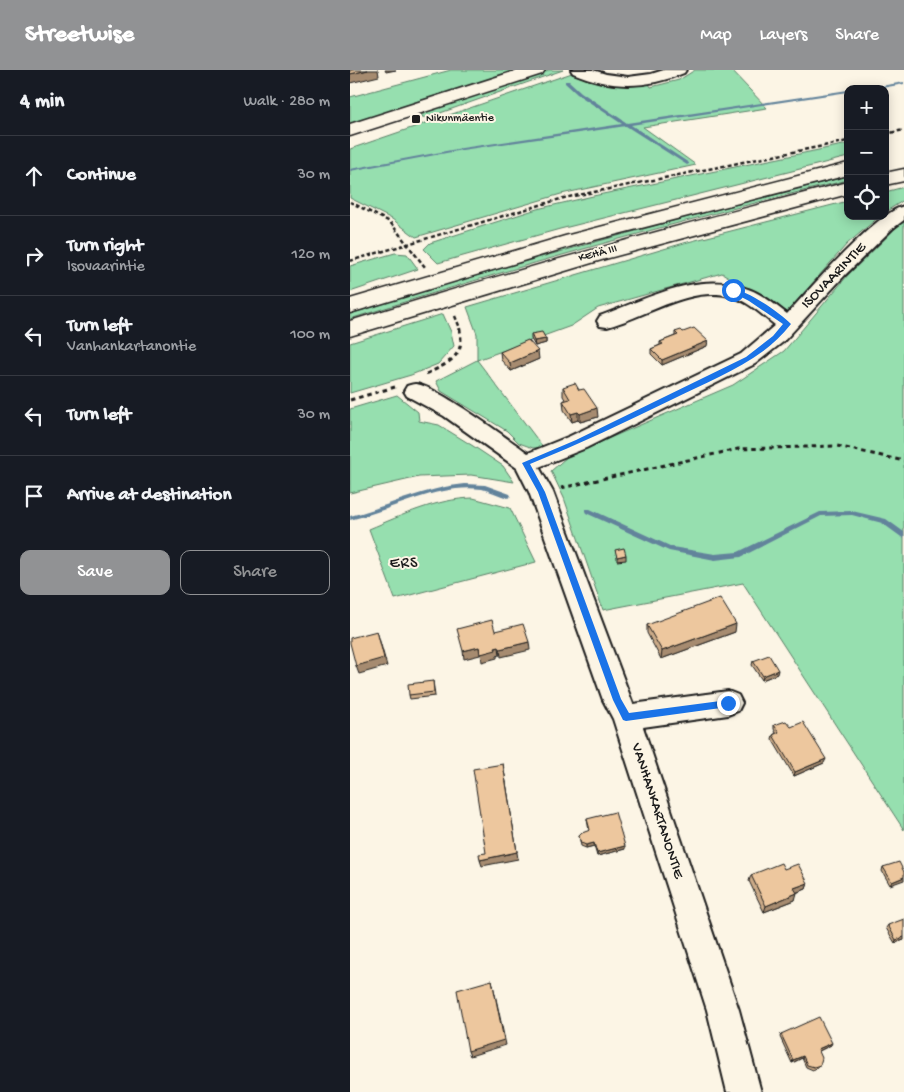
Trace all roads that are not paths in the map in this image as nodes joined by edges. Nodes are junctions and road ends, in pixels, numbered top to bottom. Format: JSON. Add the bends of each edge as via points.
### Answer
{"nodes":[{"id":1,"x":536,"y":70,"type":"edge"},
{"id":2,"x":579,"y":70,"type":"edge"},
{"id":3,"x":678,"y":70,"type":"edge"},
{"id":4,"x":350,"y":130,"type":"edge"},
{"id":5,"x":844,"y":170,"type":"edge"},
{"id":6,"x":904,"y":175,"type":"edge"},
{"id":7,"x":889,"y":178,"type":"edge"},
{"id":8,"x":844,"y":189,"type":"edge"},
{"id":9,"x":904,"y":211,"type":"edge"},
{"id":10,"x":350,"y":306,"type":"edge"},
{"id":11,"x":607,"y":321,"type":"dead end"},
{"id":12,"x":787,"y":324,"type":"junction"},
{"id":13,"x":350,"y":329,"type":"edge"},
{"id":14,"x":411,"y":385,"type":"road end"},
{"id":15,"x":526,"y":463,"type":"junction"},
{"id":16,"x":728,"y":703,"type":"dead end"},
{"id":17,"x":626,"y":717,"type":"junction"},
{"id":18,"x":744,"y":1092,"type":"edge"}],
"edges":[{"from":1,"to":4,"type":"main road"},
{"from":2,"to":3,"type":"street","via":[[596,78],[618,82],[635,82]]},
{"from":5,"to":10,"type":"main road","name":"KEHÄ III","via":[[572,240]]},
{"from":6,"to":7,"type":"main road"},
{"from":8,"to":13,"type":"main road","name":"KEHÄ III","via":[[578,260]]},
{"from":9,"to":12,"type":"street","name":"ISOVAARINTIE","via":[[858,250]]},
{"from":11,"to":12,"type":"street","via":[[691,290],[717,288],[733,290],[752,299]]},
{"from":12,"to":15,"type":"street","name":"ISOVAARINTIE","via":[[748,359],[578,442]]},
{"from":14,"to":15,"type":"street","name":"VANHANKARTANONTIE"},
{"from":15,"to":17,"type":"street","name":"VANHANKARTANONTIE","via":[[541,492]]},
{"from":16,"to":17,"type":"street"},
{"from":17,"to":18,"type":"street","name":"VANHANKARTANONTIE","via":[[723,1010]]}]}
